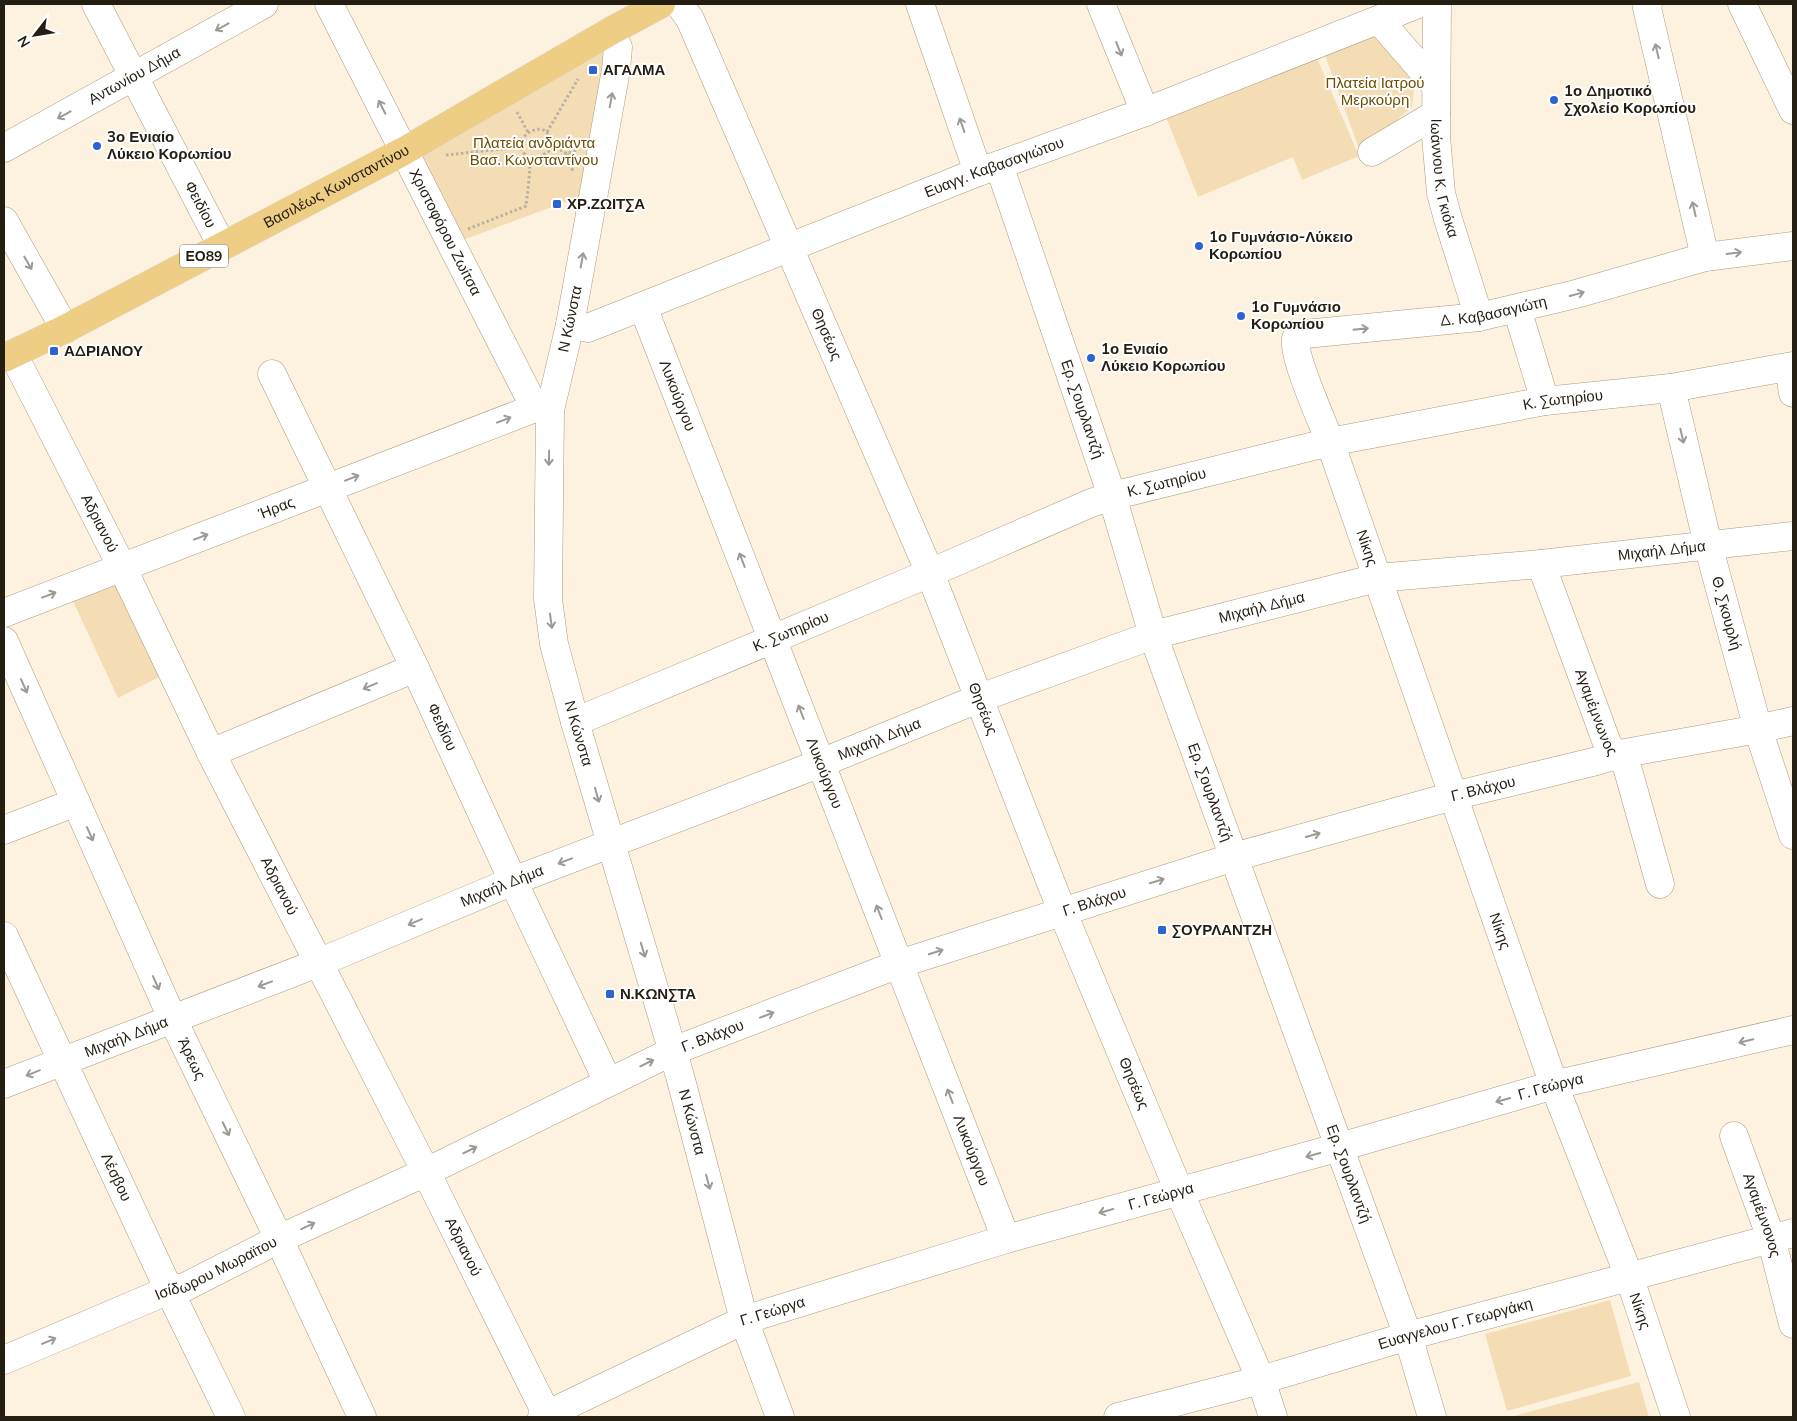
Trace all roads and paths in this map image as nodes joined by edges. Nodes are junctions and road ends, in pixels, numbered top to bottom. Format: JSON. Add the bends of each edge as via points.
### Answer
{"nodes":[{"id":1,"x":96,"y":4,"type":"edge"},
{"id":2,"x":264,"y":4,"type":"edge"},
{"id":3,"x":329,"y":4,"type":"edge"},
{"id":4,"x":661,"y":4,"type":"edge"},
{"id":5,"x":679,"y":4,"type":"edge"},
{"id":6,"x":920,"y":4,"type":"edge"},
{"id":7,"x":1101,"y":4,"type":"edge"},
{"id":8,"x":1418,"y":4,"type":"edge"},
{"id":9,"x":1437,"y":4,"type":"edge"},
{"id":10,"x":1648,"y":4,"type":"edge"},
{"id":11,"x":1742,"y":4,"type":"edge"},
{"id":12,"x":1378,"y":20,"type":"junction"},
{"id":13,"x":611,"y":31,"type":"junction"},
{"id":14,"x":571,"y":54,"type":"junction"},
{"id":15,"x":134,"y":76,"type":"junction"},
{"id":16,"x":1436,"y":86,"type":"junction"},
{"id":17,"x":1793,"y":110,"type":"edge"},
{"id":18,"x":1145,"y":112,"type":"junction"},
{"id":19,"x":1436,"y":114,"type":"junction"},
{"id":20,"x":547,"y":132,"type":"junction"},
{"id":21,"x":412,"y":146,"type":"junction"},
{"id":22,"x":520,"y":146,"type":"junction"},
{"id":23,"x":4,"y":148,"type":"edge"},
{"id":24,"x":1372,"y":152,"type":"dead end"},
{"id":25,"x":529,"y":163,"type":"junction"},
{"id":26,"x":989,"y":168,"type":"junction"},
{"id":27,"x":4,"y":221,"type":"edge"},
{"id":28,"x":451,"y":245,"type":"junction"},
{"id":29,"x":222,"y":246,"type":"junction"},
{"id":30,"x":1793,"y":246,"type":"edge"},
{"id":31,"x":790,"y":248,"type":"junction"},
{"id":32,"x":1705,"y":257,"type":"junction"},
{"id":33,"x":643,"y":307,"type":"junction"},
{"id":34,"x":1517,"y":309,"type":"junction"},
{"id":35,"x":1479,"y":317,"type":"junction"},
{"id":36,"x":570,"y":325,"type":"junction"},
{"id":37,"x":65,"y":329,"type":"junction"},
{"id":38,"x":8,"y":356,"type":"edge"},
{"id":39,"x":1791,"y":366,"type":"edge"},
{"id":40,"x":272,"y":374,"type":"dead end"},
{"id":41,"x":1671,"y":388,"type":"junction"},
{"id":42,"x":1793,"y":394,"type":"edge"},
{"id":43,"x":1545,"y":401,"type":"junction"},
{"id":44,"x":542,"y":409,"type":"junction"},
{"id":45,"x":1330,"y":442,"type":"junction"},
{"id":46,"x":327,"y":488,"type":"junction"},
{"id":47,"x":1112,"y":496,"type":"junction"},
{"id":48,"x":1793,"y":536,"type":"edge"},
{"id":49,"x":1708,"y":545,"type":"junction"},
{"id":50,"x":1541,"y":564,"type":"junction"},
{"id":51,"x":122,"y":567,"type":"junction"},
{"id":52,"x":930,"y":574,"type":"junction"},
{"id":53,"x":1377,"y":578,"type":"junction"},
{"id":54,"x":4,"y":613,"type":"edge"},
{"id":55,"x":1153,"y":635,"type":"junction"},
{"id":56,"x":773,"y":639,"type":"junction"},
{"id":57,"x":4,"y":641,"type":"edge"},
{"id":58,"x":415,"y":668,"type":"junction"},
{"id":59,"x":980,"y":698,"type":"junction"},
{"id":60,"x":1793,"y":721,"type":"edge"},
{"id":61,"x":575,"y":722,"type":"junction"},
{"id":62,"x":1758,"y":730,"type":"junction"},
{"id":63,"x":211,"y":753,"type":"junction"},
{"id":64,"x":1614,"y":755,"type":"junction"},
{"id":65,"x":821,"y":763,"type":"junction"},
{"id":66,"x":1453,"y":796,"type":"junction"},
{"id":67,"x":76,"y":802,"type":"junction"},
{"id":68,"x":4,"y":830,"type":"edge"},
{"id":69,"x":1793,"y":836,"type":"edge"},
{"id":70,"x":611,"y":843,"type":"junction"},
{"id":71,"x":1234,"y":857,"type":"junction"},
{"id":72,"x":513,"y":881,"type":"junction"},
{"id":73,"x":1660,"y":884,"type":"dead end"},
{"id":74,"x":1062,"y":911,"type":"junction"},
{"id":75,"x":4,"y":936,"type":"edge"},
{"id":76,"x":318,"y":963,"type":"junction"},
{"id":77,"x":899,"y":964,"type":"junction"},
{"id":78,"x":173,"y":1020,"type":"junction"},
{"id":79,"x":1793,"y":1030,"type":"edge"},
{"id":80,"x":673,"y":1051,"type":"junction"},
{"id":81,"x":62,"y":1061,"type":"junction"},
{"id":82,"x":608,"y":1082,"type":"junction"},
{"id":83,"x":4,"y":1084,"type":"edge"},
{"id":84,"x":1554,"y":1085,"type":"junction"},
{"id":85,"x":1734,"y":1136,"type":"dead end"},
{"id":86,"x":1340,"y":1147,"type":"junction"},
{"id":87,"x":426,"y":1172,"type":"junction"},
{"id":88,"x":1179,"y":1191,"type":"junction"},
{"id":89,"x":1782,"y":1236,"type":"edge"},
{"id":90,"x":279,"y":1239,"type":"junction"},
{"id":91,"x":1006,"y":1240,"type":"junction"},
{"id":92,"x":1629,"y":1276,"type":"junction"},
{"id":93,"x":169,"y":1290,"type":"junction"},
{"id":94,"x":744,"y":1320,"type":"junction"},
{"id":95,"x":1793,"y":1324,"type":"edge"},
{"id":96,"x":1408,"y":1336,"type":"junction"},
{"id":97,"x":4,"y":1360,"type":"edge"},
{"id":98,"x":1261,"y":1380,"type":"junction"},
{"id":99,"x":546,"y":1416,"type":"edge"},
{"id":100,"x":231,"y":1417,"type":"edge"},
{"id":101,"x":362,"y":1417,"type":"edge"},
{"id":102,"x":780,"y":1417,"type":"edge"},
{"id":103,"x":1118,"y":1417,"type":"edge"},
{"id":104,"x":1273,"y":1417,"type":"edge"},
{"id":105,"x":1432,"y":1417,"type":"edge"},
{"id":106,"x":1676,"y":1417,"type":"edge"}],
"edges":[{"from":1,"to":15,"type":"street","name":"Φειδίου"},
{"from":2,"to":15,"type":"street","name":"Αντωνίου Δήμα","one_way":true},
{"from":21,"to":3,"type":"street","name":"Χριστοφόρου Ζωίτσα","one_way":true},
{"from":4,"to":13,"type":"main road","name":"Βασιλέως Κωνσταντίνου","number":"ΕΟ89"},
{"from":5,"to":31,"type":"street","name":"Θησέως","via":[[690,18]]},
{"from":26,"to":6,"type":"street","name":"Ερ. Σουρλαντζή","one_way":true},
{"from":7,"to":18,"type":"street","one_way":true},
{"from":8,"to":12,"type":"street","name":"Ευαγγ. Καβασαγιώτου"},
{"from":9,"to":16,"type":"street","name":"Ιωάννου Κ. Γκιόκα"},
{"from":32,"to":10,"type":"street","one_way":true},
{"from":11,"to":17,"type":"street"},
{"from":12,"to":16,"type":"street"},
{"from":12,"to":18,"type":"street","name":"Ευαγγ. Καβασαγιώτου"},
{"from":13,"to":14,"type":"main road","name":"Βασιλέως Κωνσταντίνου","number":"ΕΟ89"},
{"from":36,"to":13,"type":"street","name":"Ν Κώνστα","one_way":true,"via":[[616,70],[618,46]]},
{"from":14,"to":20,"type":"path","via":[[580,74]]},
{"from":14,"to":21,"type":"main road","name":"Βασιλέως Κωνσταντίνου","number":"ΕΟ89"},
{"from":15,"to":23,"type":"street","name":"Αντωνίου Δήμα","one_way":true},
{"from":15,"to":29,"type":"street","name":"Φειδίου"},
{"from":16,"to":19,"type":"street","name":"Ιωάννου Κ. Γκιόκα"},
{"from":18,"to":26,"type":"street","name":"Ευαγγ. Καβασαγιώτου"},
{"from":19,"to":24,"type":"street"},
{"from":19,"to":35,"type":"street","name":"Ιωάννου Κ. Γκιόκα","via":[[1441,192]]},
{"from":20,"to":22,"type":"path","via":[[536,130],[523,138]]},
{"from":20,"to":25,"type":"path","via":[[556,147]]},
{"from":21,"to":22,"type":"path","via":[[433,156]]},
{"from":21,"to":28,"type":"street","name":"Χριστοφόρου Ζωίτσα"},
{"from":21,"to":29,"type":"main road","name":"Βασιλέως Κωνσταντίνου","number":"ΕΟ89"},
{"from":22,"to":25,"type":"path"},
{"from":25,"to":28,"type":"path","via":[[526,206],[458,233]]},
{"from":26,"to":31,"type":"street","name":"Ευαγγ. Καβασαγιώτου"},
{"from":26,"to":47,"type":"street","name":"Ερ. Σουρλαντζή"},
{"from":27,"to":37,"type":"street","one_way":true},
{"from":28,"to":44,"type":"street","name":"Χριστοφόρου Ζωίτσα"},
{"from":29,"to":37,"type":"main road","name":"Βασιλέως Κωνσταντίνου","number":"ΕΟ89"},
{"from":32,"to":30,"type":"street","name":"Δ. Καβασαγιώτη","one_way":true},
{"from":31,"to":33,"type":"street","name":"Ευαγγ. Καβασαγιώτου"},
{"from":31,"to":52,"type":"street","name":"Θησέως"},
{"from":34,"to":32,"type":"street","name":"Δ. Καβασαγιώτη","one_way":true},
{"from":33,"to":36,"type":"street","name":"Ευαγγ. Καβασαγιώτου","via":[[588,328]]},
{"from":56,"to":33,"type":"street","name":"Λυκούργου","one_way":true},
{"from":34,"to":35,"type":"street","name":"Δ. Καβασαγιώτη"},
{"from":34,"to":43,"type":"street"},
{"from":45,"to":35,"type":"street","name":"Δ. Καβασαγιώτη","one_way":true,"via":[[1298,357],[1296,339],[1305,334]]},
{"from":36,"to":44,"type":"street","name":"Ν Κώνστα"},
{"from":37,"to":38,"type":"main road","name":"Βασιλέως Κωνσταντίνου","number":"ΕΟ89"},
{"from":38,"to":51,"type":"street","name":"Αδριανού"},
{"from":39,"to":41,"type":"street","name":"Κ. Σωτηρίου"},
{"from":39,"to":42,"type":"street"},
{"from":40,"to":46,"type":"street","name":"Φειδίου"},
{"from":41,"to":43,"type":"street","name":"Κ. Σωτηρίου"},
{"from":41,"to":49,"type":"street","name":"Θ. Σκουρλή","one_way":true},
{"from":43,"to":45,"type":"street","name":"Κ. Σωτηρίου"},
{"from":46,"to":44,"type":"street","name":"Ήρας","one_way":true},
{"from":44,"to":61,"type":"street","name":"Ν Κώνστα","one_way":true,"via":[[548,599],[554,644]]},
{"from":45,"to":47,"type":"street","name":"Κ. Σωτηρίου"},
{"from":45,"to":53,"type":"street","name":"Νίκης"},
{"from":51,"to":46,"type":"street","name":"Ήρας","one_way":true},
{"from":46,"to":58,"type":"street","name":"Φειδίου"},
{"from":47,"to":52,"type":"street","name":"Κ. Σωτηρίου"},
{"from":47,"to":55,"type":"street","name":"Ερ. Σουρλαντζή"},
{"from":48,"to":49,"type":"street","name":"Μιχαήλ Δήμα"},
{"from":49,"to":50,"type":"street","name":"Μιχαήλ Δήμα"},
{"from":49,"to":62,"type":"street","name":"Θ. Σκουρλή"},
{"from":50,"to":53,"type":"street","name":"Μιχαήλ Δήμα"},
{"from":50,"to":64,"type":"street","name":"Αγαμέμνωνος","via":[[1607,744]]},
{"from":54,"to":51,"type":"street","name":"Ήρας","one_way":true},
{"from":51,"to":63,"type":"street","name":"Αδριανού"},
{"from":52,"to":56,"type":"street","name":"Κ. Σωτηρίου"},
{"from":52,"to":59,"type":"street","name":"Θησέως"},
{"from":53,"to":55,"type":"street","name":"Μιχαήλ Δήμα"},
{"from":53,"to":66,"type":"street","name":"Νίκης"},
{"from":55,"to":59,"type":"street","name":"Μιχαήλ Δήμα"},
{"from":55,"to":71,"type":"street","name":"Ερ. Σουρλαντζή"},
{"from":56,"to":61,"type":"street","name":"Κ. Σωτηρίου"},
{"from":65,"to":56,"type":"street","name":"Λυκούργου","one_way":true},
{"from":57,"to":67,"type":"street","name":"Άρεως","one_way":true},
{"from":58,"to":63,"type":"street","one_way":true},
{"from":58,"to":72,"type":"street","name":"Φειδίου"},
{"from":59,"to":65,"type":"street","name":"Μιχαήλ Δήμα"},
{"from":59,"to":74,"type":"street","name":"Θησέως"},
{"from":60,"to":62,"type":"street","name":"Γ. Βλάχου"},
{"from":61,"to":70,"type":"street","name":"Ν Κώνστα","one_way":true},
{"from":62,"to":64,"type":"street","name":"Γ. Βλάχου"},
{"from":62,"to":69,"type":"street","name":"Θ. Σκουρλή"},
{"from":63,"to":76,"type":"street","name":"Αδριανού"},
{"from":64,"to":66,"type":"street","name":"Γ. Βλάχου"},
{"from":64,"to":73,"type":"street","name":"Αγαμέμνωνος","via":[[1626,763]]},
{"from":65,"to":70,"type":"street","name":"Μιχαήλ Δήμα"},
{"from":77,"to":65,"type":"street","name":"Λυκούργου","one_way":true},
{"from":71,"to":66,"type":"street","name":"Γ. Βλάχου","one_way":true},
{"from":66,"to":84,"type":"street","name":"Νίκης"},
{"from":67,"to":68,"type":"street"},
{"from":67,"to":78,"type":"street","name":"Άρεως","one_way":true},
{"from":70,"to":72,"type":"street","name":"Μιχαήλ Δήμα","one_way":true},
{"from":70,"to":80,"type":"street","name":"Ν Κώνστα","one_way":true},
{"from":74,"to":71,"type":"street","name":"Γ. Βλάχου","one_way":true},
{"from":71,"to":86,"type":"street","name":"Ερ. Σουρλαντζή"},
{"from":72,"to":76,"type":"street","name":"Μιχαήλ Δήμα","one_way":true},
{"from":72,"to":82,"type":"street","name":"Φειδίου"},
{"from":77,"to":74,"type":"street","name":"Γ. Βλάχου","one_way":true},
{"from":74,"to":88,"type":"street","name":"Θησέως"},
{"from":75,"to":81,"type":"street","name":"Λέσβου"},
{"from":76,"to":78,"type":"street","name":"Μιχαήλ Δήμα","one_way":true},
{"from":76,"to":87,"type":"street","name":"Αδριανού"},
{"from":80,"to":77,"type":"street","name":"Γ. Βλάχου","one_way":true},
{"from":91,"to":77,"type":"street","name":"Λυκούργου","one_way":true},
{"from":78,"to":81,"type":"street","name":"Μιχαήλ Δήμα"},
{"from":78,"to":90,"type":"street","name":"Άρεως","one_way":true},
{"from":79,"to":84,"type":"street","name":"Γ. Γεώργα","one_way":true},
{"from":82,"to":80,"type":"street","name":"Γ. Βλάχου","one_way":true},
{"from":80,"to":94,"type":"street","name":"Ν Κώνστα","one_way":true},
{"from":81,"to":83,"type":"street","name":"Μιχαήλ Δήμα","one_way":true},
{"from":81,"to":93,"type":"street","name":"Λέσβου"},
{"from":87,"to":82,"type":"street","name":"Γ. Βλάχου","one_way":true},
{"from":84,"to":86,"type":"street","name":"Γ. Γεώργα","one_way":true},
{"from":84,"to":92,"type":"street","name":"Νίκης"},
{"from":85,"to":89,"type":"street","name":"Αγαμέμνονος"},
{"from":86,"to":88,"type":"street","name":"Γ. Γεώργα","one_way":true},
{"from":86,"to":96,"type":"street","name":"Ερ. Σουρλαντζή"},
{"from":90,"to":87,"type":"street","name":"Ισίδωρου Μωραϊτου","one_way":true},
{"from":87,"to":99,"type":"street","name":"Αδριανού"},
{"from":88,"to":91,"type":"street","name":"Γ. Γεώργα","one_way":true},
{"from":88,"to":98,"type":"street","name":"Θησέως"},
{"from":89,"to":92,"type":"street","name":"Ευαγγελου Γ. Γεωργάκη"},
{"from":89,"to":95,"type":"street","name":"Αγαμέμνονος"},
{"from":90,"to":93,"type":"street","name":"Ισίδωρου Μωραϊτου","via":[[185,1287]]},
{"from":90,"to":101,"type":"street","name":"Άρεως"},
{"from":91,"to":94,"type":"street","name":"Γ. Γεώργα"},
{"from":92,"to":96,"type":"street","name":"Ευαγγελου Γ. Γεωργάκη"},
{"from":92,"to":106,"type":"street","name":"Νίκης"},
{"from":97,"to":93,"type":"street","name":"Ισίδωρου Μωραϊτου","one_way":true},
{"from":93,"to":100,"type":"street","name":"Λέσβου"},
{"from":94,"to":99,"type":"street","name":"Γ. Γεώργα"},
{"from":94,"to":102,"type":"street","name":"Ν Κώνστα"},
{"from":96,"to":98,"type":"street","name":"Ευαγγελου Γ. Γεωργάκη"},
{"from":96,"to":105,"type":"street","name":"Ερ. Σουρλαντζή"},
{"from":98,"to":103,"type":"street","name":"Ευαγγελου Γ. Γεωργάκη"},
{"from":98,"to":104,"type":"street","name":"Θησέως"}]}
